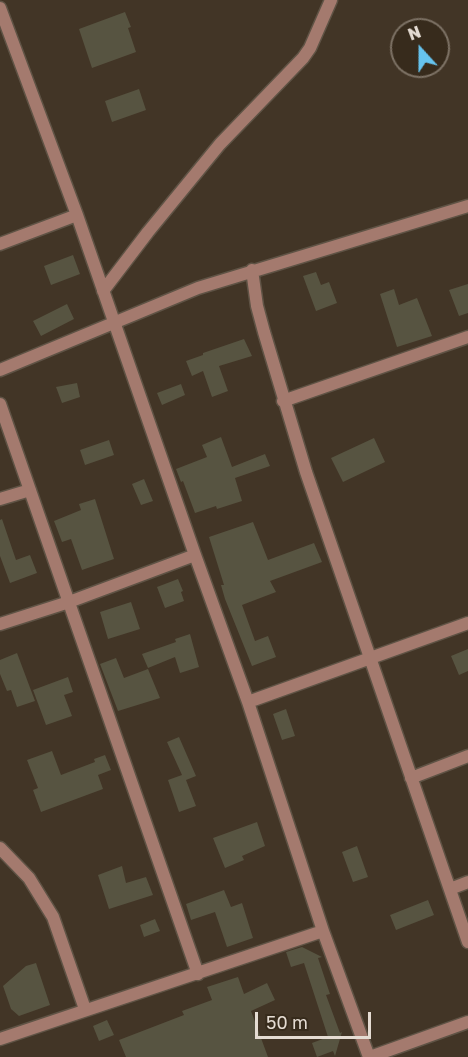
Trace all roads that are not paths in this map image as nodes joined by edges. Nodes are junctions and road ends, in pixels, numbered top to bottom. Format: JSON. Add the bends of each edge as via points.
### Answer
{"nodes":[{"id":1,"x":331,"y":0,"type":"edge"},
{"id":2,"x":0,"y":8,"type":"edge"},
{"id":3,"x":468,"y":206,"type":"edge"},
{"id":4,"x":77,"y":215,"type":"junction"},
{"id":5,"x":0,"y":244,"type":"edge"},
{"id":6,"x":252,"y":270,"type":"junction"},
{"id":7,"x":103,"y":291,"type":"junction"},
{"id":8,"x":114,"y":323,"type":"junction"},
{"id":9,"x":468,"y":337,"type":"edge"},
{"id":10,"x":0,"y":370,"type":"edge"},
{"id":11,"x":283,"y":402,"type":"junction"},
{"id":12,"x":0,"y":404,"type":"edge"},
{"id":13,"x":30,"y":490,"type":"junction"},
{"id":14,"x":0,"y":499,"type":"edge"},
{"id":15,"x":195,"y":555,"type":"junction"},
{"id":16,"x":69,"y":602,"type":"junction"},
{"id":17,"x":468,"y":623,"type":"edge"},
{"id":18,"x":0,"y":624,"type":"edge"},
{"id":19,"x":370,"y":660,"type":"junction"},
{"id":20,"x":248,"y":702,"type":"junction"},
{"id":21,"x":468,"y":756,"type":"edge"},
{"id":22,"x":411,"y":778,"type":"junction"},
{"id":23,"x":0,"y":848,"type":"edge"},
{"id":24,"x":468,"y":882,"type":"edge"},
{"id":25,"x":450,"y":889,"type":"junction"},
{"id":26,"x":323,"y":931,"type":"junction"},
{"id":27,"x":468,"y":942,"type":"edge"},
{"id":28,"x":198,"y":974,"type":"junction"},
{"id":29,"x":85,"y":1009,"type":"junction"},
{"id":30,"x":468,"y":1022,"type":"edge"},
{"id":31,"x":0,"y":1039,"type":"edge"},
{"id":32,"x":369,"y":1057,"type":"edge"}],
"edges":[{"from":1,"to":7,"type":"street","via":[[303,58],[220,144]]},
{"from":2,"to":4,"type":"street"},
{"from":3,"to":6,"type":"street"},
{"from":4,"to":5,"type":"street"},
{"from":4,"to":7,"type":"street"},
{"from":6,"to":8,"type":"street","via":[[183,293]]},
{"from":6,"to":11,"type":"street","via":[[257,306]]},
{"from":7,"to":8,"type":"street"},
{"from":8,"to":10,"type":"street"},
{"from":8,"to":15,"type":"street"},
{"from":9,"to":11,"type":"street"},
{"from":11,"to":19,"type":"street"},
{"from":12,"to":13,"type":"street"},
{"from":13,"to":14,"type":"street"},
{"from":13,"to":16,"type":"street"},
{"from":15,"to":16,"type":"street"},
{"from":15,"to":20,"type":"street"},
{"from":16,"to":18,"type":"street"},
{"from":16,"to":28,"type":"street"},
{"from":17,"to":19,"type":"street"},
{"from":19,"to":20,"type":"street"},
{"from":19,"to":22,"type":"street"},
{"from":20,"to":26,"type":"street"},
{"from":21,"to":22,"type":"street"},
{"from":22,"to":25,"type":"street"},
{"from":23,"to":29,"type":"street","via":[[29,878],[53,917]]},
{"from":24,"to":25,"type":"street"},
{"from":25,"to":27,"type":"street"},
{"from":26,"to":28,"type":"street"},
{"from":26,"to":32,"type":"street"},
{"from":28,"to":29,"type":"street"},
{"from":29,"to":31,"type":"street"},
{"from":30,"to":32,"type":"street"}]}
